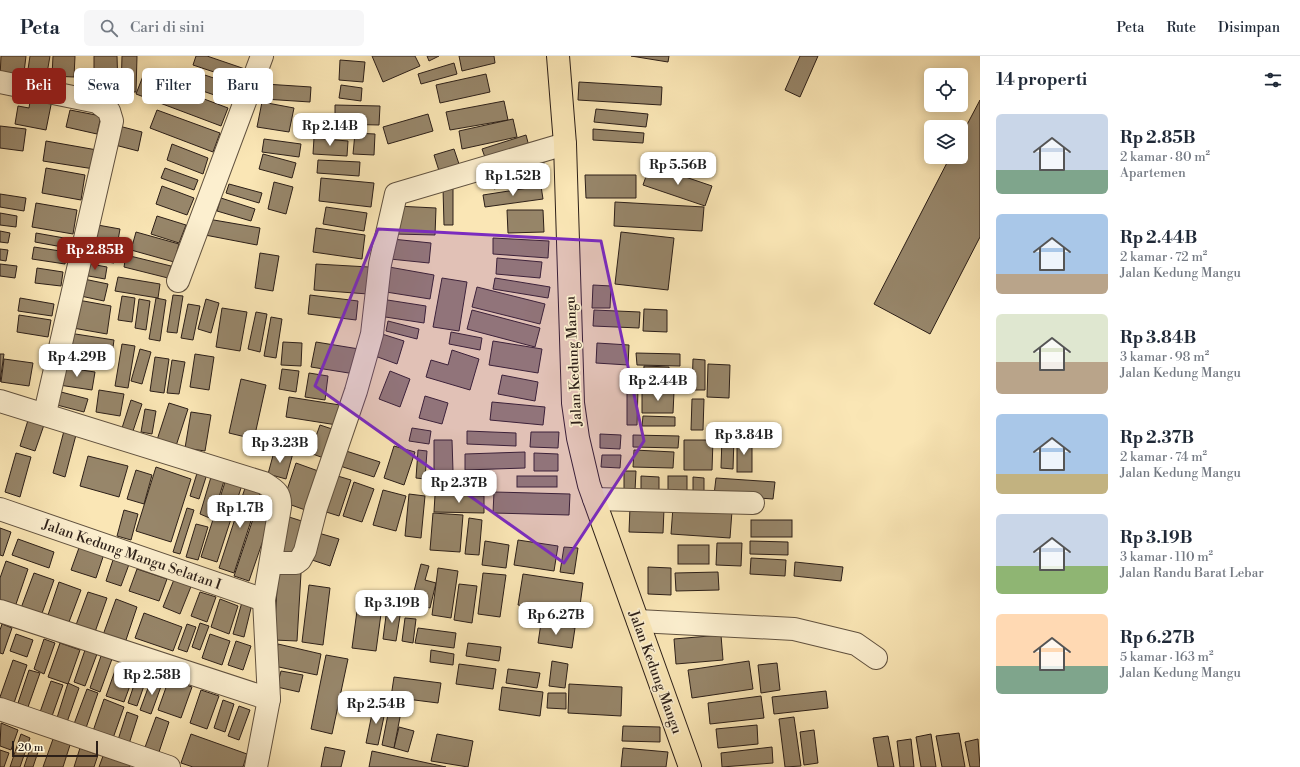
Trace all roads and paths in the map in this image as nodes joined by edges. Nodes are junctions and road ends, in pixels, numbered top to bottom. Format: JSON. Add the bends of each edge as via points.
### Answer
{"nodes":[{"id":1,"x":262,"y":56,"type":"edge"},
{"id":2,"x":558,"y":56,"type":"edge"},
{"id":3,"x":0,"y":82,"type":"edge"},
{"id":4,"x":565,"y":144,"type":"junction"},
{"id":5,"x":178,"y":281,"type":"dead end"},
{"id":6,"x":0,"y":401,"type":"edge"},
{"id":7,"x":44,"y":413,"type":"junction"},
{"id":8,"x":594,"y":499,"type":"junction"},
{"id":9,"x":754,"y":503,"type":"dead end"},
{"id":10,"x":0,"y":509,"type":"edge"},
{"id":11,"x":270,"y":563,"type":"junction"},
{"id":12,"x":264,"y":600,"type":"junction"},
{"id":13,"x":0,"y":610,"type":"edge"},
{"id":14,"x":638,"y":621,"type":"junction"},
{"id":15,"x":876,"y":658,"type":"dead end"},
{"id":16,"x":269,"y":700,"type":"junction"},
{"id":17,"x":0,"y":709,"type":"edge"},
{"id":18,"x":169,"y":767,"type":"edge"},
{"id":19,"x":256,"y":767,"type":"edge"},
{"id":20,"x":690,"y":767,"type":"edge"}],
"edges":[{"from":1,"to":5,"type":"street"},
{"from":2,"to":4,"type":"main road","name":"Jalan Kedung Mangu"},
{"from":3,"to":7,"type":"street","via":[[97,102],[109,111],[112,121]]},
{"from":4,"to":8,"type":"main road","name":"Jalan Kedung Mangu","via":[[573,404],[578,438]]},
{"from":4,"to":11,"type":"street","via":[[396,194],[380,264],[372,334],[356,391],[316,508],[305,551],[296,563]]},
{"from":6,"to":7,"type":"street"},
{"from":7,"to":11,"type":"street","via":[[264,483],[278,492],[280,500]]},
{"from":8,"to":9,"type":"street"},
{"from":8,"to":14,"type":"main road","name":"Jalan Kedung Mangu"},
{"from":10,"to":12,"type":"street","name":"Jalan Kedung Mangu Selatan I"},
{"from":11,"to":12,"type":"street"},
{"from":12,"to":16,"type":"street"},
{"from":13,"to":16,"type":"street"},
{"from":14,"to":15,"type":"street","via":[[658,620],[794,629],[856,644]]},
{"from":14,"to":20,"type":"main road","name":"Jalan Kedung Mangu"},
{"from":16,"to":19,"type":"street"},
{"from":17,"to":18,"type":"street"}]}
